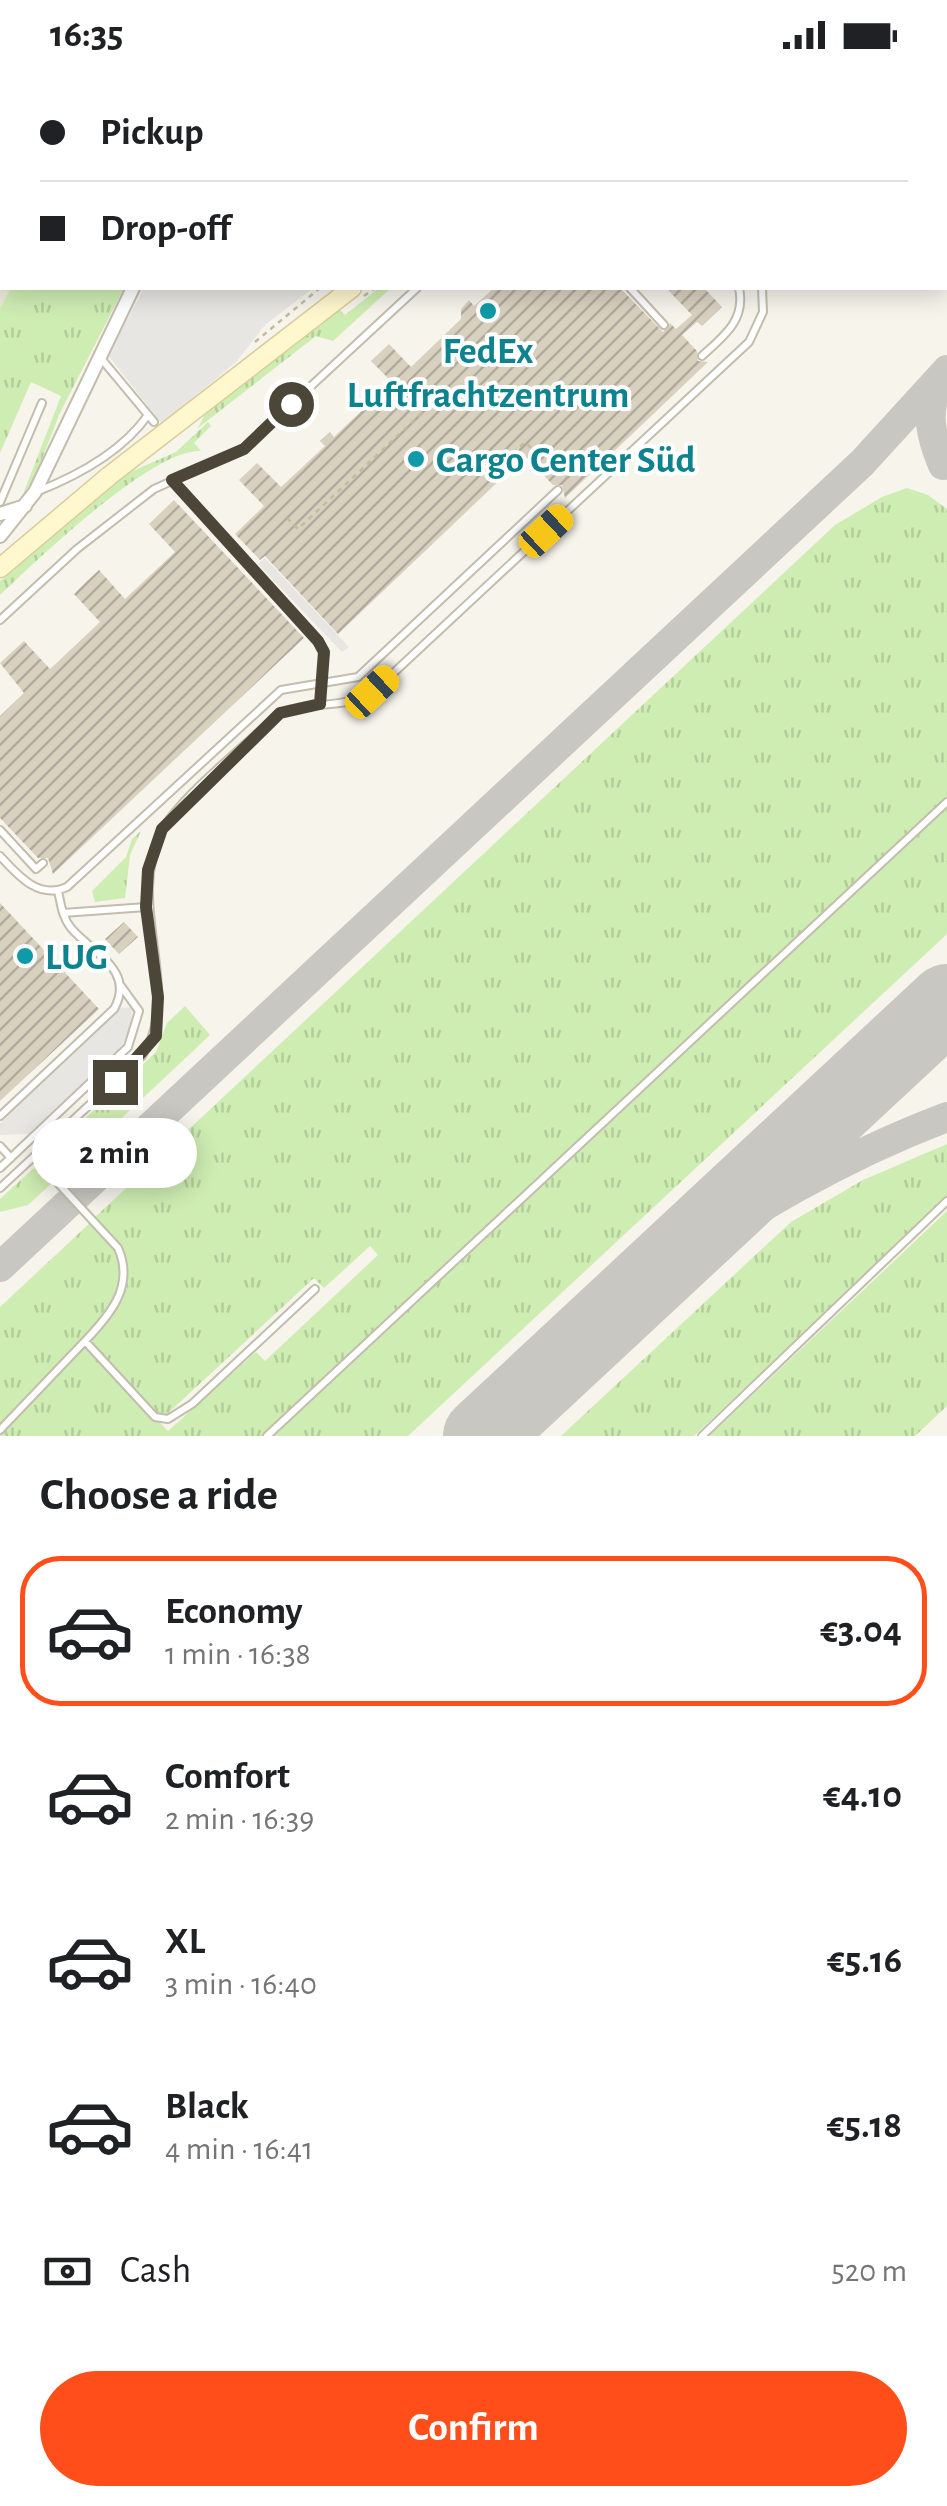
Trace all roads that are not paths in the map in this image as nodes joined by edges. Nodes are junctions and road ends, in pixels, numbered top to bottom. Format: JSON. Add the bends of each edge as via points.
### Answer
{"nodes":[{"id":1,"x":132,"y":290,"type":"edge"},
{"id":2,"x":349,"y":290,"type":"edge"},
{"id":3,"x":414,"y":290,"type":"edge"},
{"id":4,"x":632,"y":290,"type":"edge"},
{"id":5,"x":739,"y":290,"type":"edge"},
{"id":6,"x":762,"y":290,"type":"edge"},
{"id":7,"x":664,"y":324,"type":"dead end"},
{"id":8,"x":99,"y":355,"type":"junction"},
{"id":9,"x":702,"y":356,"type":"dead end"},
{"id":10,"x":42,"y":403,"type":"dead end"},
{"id":11,"x":172,"y":480,"type":"junction"},
{"id":12,"x":558,"y":490,"type":"dead end"},
{"id":13,"x":35,"y":492,"type":"junction"},
{"id":14,"x":0,"y":502,"type":"edge"},
{"id":15,"x":27,"y":506,"type":"junction"},
{"id":16,"x":0,"y":514,"type":"edge"},
{"id":17,"x":0,"y":536,"type":"edge"},
{"id":18,"x":0,"y":568,"type":"edge"},
{"id":19,"x":0,"y":620,"type":"edge"},
{"id":20,"x":323,"y":681,"type":"junction"},
{"id":21,"x":320,"y":704,"type":"junction"},
{"id":22,"x":947,"y":802,"type":"edge"},
{"id":23,"x":0,"y":830,"type":"edge"},
{"id":24,"x":0,"y":856,"type":"edge"},
{"id":25,"x":42,"y":863,"type":"dead end"},
{"id":26,"x":58,"y":891,"type":"junction"},
{"id":27,"x":146,"y":907,"type":"junction"},
{"id":28,"x":63,"y":913,"type":"junction"},
{"id":29,"x":120,"y":985,"type":"junction"},
{"id":30,"x":0,"y":1116,"type":"edge"},
{"id":31,"x":0,"y":1146,"type":"edge"},
{"id":32,"x":34,"y":1157,"type":"junction"},
{"id":33,"x":11,"y":1158,"type":"junction"},
{"id":34,"x":0,"y":1168,"type":"edge"},
{"id":35,"x":0,"y":1188,"type":"edge"},
{"id":36,"x":947,"y":1201,"type":"edge"},
{"id":37,"x":315,"y":1289,"type":"dead end"},
{"id":38,"x":85,"y":1341,"type":"junction"},
{"id":39,"x":0,"y":1430,"type":"edge"},
{"id":40,"x":267,"y":1436,"type":"edge"},
{"id":41,"x":702,"y":1436,"type":"edge"}],
"edges":[{"from":1,"to":8,"type":"street"},
{"from":2,"to":18,"type":"main road"},
{"from":3,"to":11,"type":"lane","via":[[244,449]]},
{"from":4,"to":7,"type":"lane"},
{"from":5,"to":9,"type":"lane","via":[[737,321]]},
{"from":6,"to":21,"type":"lane","via":[[764,312],[748,342],[372,692],[346,705]]},
{"from":8,"to":13,"type":"street"},
{"from":8,"to":13,"type":"lane","via":[[151,419],[71,479]]},
{"from":10,"to":14,"type":"lane"},
{"from":11,"to":19,"type":"lane","via":[[77,549]]},
{"from":11,"to":20,"type":"lane","via":[[318,641]]},
{"from":12,"to":20,"type":"lane","via":[[358,676]]},
{"from":13,"to":15,"type":"street"},
{"from":15,"to":16,"type":"street"},
{"from":15,"to":17,"type":"street"},
{"from":20,"to":21,"type":"lane"},
{"from":20,"to":26,"type":"lane","via":[[281,690],[263,704]]},
{"from":21,"to":27,"type":"lane","via":[[280,713],[178,810],[154,849]]},
{"from":22,"to":40,"type":"lane"},
{"from":23,"to":25,"type":"lane","via":[[36,869]]},
{"from":24,"to":26,"type":"lane","via":[[32,886]]},
{"from":26,"to":28,"type":"lane"},
{"from":27,"to":28,"type":"lane"},
{"from":27,"to":32,"type":"lane","via":[[158,997],[156,1036]]},
{"from":28,"to":29,"type":"lane","via":[[108,961]]},
{"from":29,"to":30,"type":"lane","via":[[114,1009]]},
{"from":29,"to":33,"type":"lane","via":[[139,1011],[128,1047]]},
{"from":31,"to":33,"type":"lane"},
{"from":32,"to":35,"type":"lane"},
{"from":32,"to":38,"type":"lane","via":[[123,1261],[118,1300]]},
{"from":33,"to":34,"type":"lane"},
{"from":36,"to":41,"type":"lane"},
{"from":37,"to":38,"type":"lane","via":[[168,1419],[155,1417]]},
{"from":38,"to":39,"type":"lane"}]}
